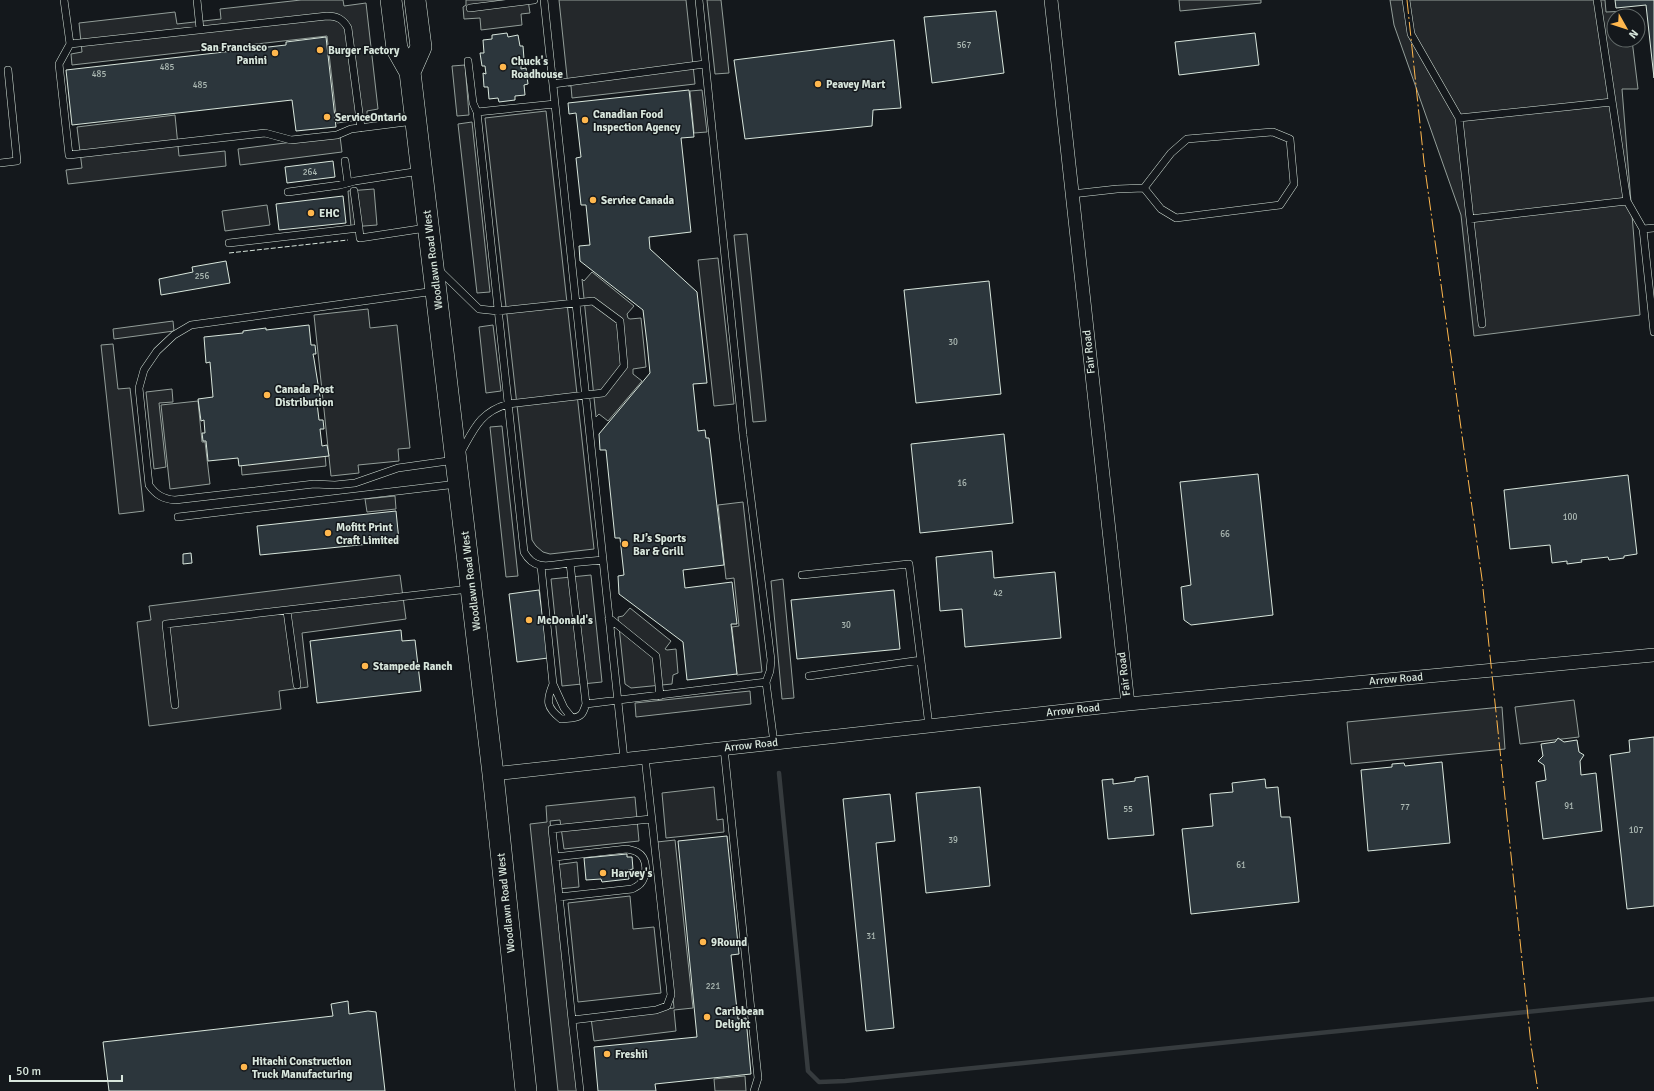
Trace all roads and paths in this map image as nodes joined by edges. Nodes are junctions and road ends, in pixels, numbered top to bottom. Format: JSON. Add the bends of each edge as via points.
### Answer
{"nodes":[{"id":1,"x":64,"y":0,"type":"edge"},
{"id":2,"x":197,"y":0,"type":"edge"},
{"id":3,"x":391,"y":0,"type":"edge"},
{"id":4,"x":415,"y":0,"type":"edge"},
{"id":5,"x":534,"y":0,"type":"edge"},
{"id":6,"x":544,"y":0,"type":"edge"},
{"id":7,"x":699,"y":0,"type":"edge"},
{"id":8,"x":1051,"y":0,"type":"edge"},
{"id":9,"x":1406,"y":0,"type":"edge"},
{"id":10,"x":1597,"y":0,"type":"edge"},
{"id":11,"x":470,"y":8,"type":"dead end"},
{"id":12,"x":200,"y":30,"type":"junction"},
{"id":13,"x":70,"y":44,"type":"junction"},
{"id":14,"x":468,"y":61,"type":"dead end"},
{"id":15,"x":705,"y":64,"type":"junction"},
{"id":16,"x":8,"y":70,"type":"dead end"},
{"id":17,"x":410,"y":72,"type":"junction"},
{"id":18,"x":553,"y":84,"type":"junction"},
{"id":19,"x":1612,"y":102,"type":"junction"},
{"id":20,"x":555,"y":104,"type":"junction"},
{"id":21,"x":478,"y":112,"type":"junction"},
{"id":22,"x":1459,"y":118,"type":"junction"},
{"id":23,"x":416,"y":121,"type":"junction"},
{"id":24,"x":361,"y":128,"type":"junction"},
{"id":25,"x":345,"y":161,"type":"dead end"},
{"id":26,"x":0,"y":163,"type":"edge"},
{"id":27,"x":422,"y":171,"type":"junction"},
{"id":28,"x":348,"y":183,"type":"junction"},
{"id":29,"x":1144,"y":188,"type":"junction"},
{"id":30,"x":354,"y":191,"type":"dead end"},
{"id":31,"x":288,"y":192,"type":"dead end"},
{"id":32,"x":1072,"y":194,"type":"junction"},
{"id":33,"x":1627,"y":201,"type":"junction"},
{"id":34,"x":1470,"y":219,"type":"junction"},
{"id":35,"x":359,"y":228,"type":"junction"},
{"id":36,"x":428,"y":228,"type":"junction"},
{"id":37,"x":1654,"y":228,"type":"edge"},
{"id":38,"x":1643,"y":229,"type":"junction"},
{"id":39,"x":229,"y":243,"type":"dead end"},
{"id":40,"x":433,"y":264,"type":"junction"},
{"id":41,"x":436,"y":291,"type":"junction"},
{"id":42,"x":576,"y":303,"type":"junction"},
{"id":43,"x":498,"y":311,"type":"junction"},
{"id":44,"x":1482,"y":324,"type":"dead end"},
{"id":45,"x":1654,"y":332,"type":"edge"},
{"id":46,"x":585,"y":395,"type":"junction"},
{"id":47,"x":508,"y":404,"type":"junction"},
{"id":48,"x":456,"y":460,"type":"junction"},
{"id":49,"x":459,"y":484,"type":"junction"},
{"id":50,"x":178,"y":516,"type":"dead end"},
{"id":51,"x":603,"y":560,"type":"junction"},
{"id":52,"x":570,"y":563,"type":"junction"},
{"id":53,"x":542,"y":566,"type":"junction"},
{"id":54,"x":802,"y":574,"type":"dead end"},
{"id":55,"x":471,"y":588,"type":"junction"},
{"id":56,"x":288,"y":611,"type":"junction"},
{"id":57,"x":609,"y":618,"type":"junction"},
{"id":58,"x":1654,"y":655,"type":"edge"},
{"id":59,"x":921,"y":660,"type":"junction"},
{"id":60,"x":809,"y":676,"type":"dead end"},
{"id":61,"x":766,"y":682,"type":"junction"},
{"id":62,"x":553,"y":684,"type":"junction"},
{"id":63,"x":297,"y":685,"type":"dead end"},
{"id":64,"x":660,"y":696,"type":"junction"},
{"id":65,"x":618,"y":701,"type":"junction"},
{"id":66,"x":586,"y":704,"type":"junction"},
{"id":67,"x":1128,"y":704,"type":"junction"},
{"id":68,"x":175,"y":705,"type":"dead end"},
{"id":69,"x":572,"y":718,"type":"junction"},
{"id":70,"x":929,"y":726,"type":"junction"},
{"id":71,"x":774,"y":743,"type":"junction"},
{"id":72,"x":724,"y":748,"type":"junction"},
{"id":73,"x":645,"y":757,"type":"junction"},
{"id":74,"x":624,"y":759,"type":"junction"},
{"id":75,"x":493,"y":774,"type":"junction"},
{"id":76,"x":652,"y":819,"type":"junction"},
{"id":77,"x":555,"y":857,"type":"junction"},
{"id":78,"x":559,"y":897,"type":"junction"},
{"id":79,"x":572,"y":1020,"type":"junction"},
{"id":80,"x":526,"y":1091,"type":"edge"},
{"id":81,"x":580,"y":1091,"type":"edge"},
{"id":82,"x":754,"y":1091,"type":"edge"}],
"edges":[{"from":1,"to":13,"type":"lane"},
{"from":2,"to":12,"type":"lane"},
{"from":3,"to":17,"type":"main road","name":"Woodlawn Road West","via":[[397,49]]},
{"from":4,"to":17,"type":"main road","name":"Woodlawn Road West","via":[[421,46]]},
{"from":5,"to":11,"type":"lane"},
{"from":6,"to":18,"type":"lane"},
{"from":7,"to":15,"type":"lane"},
{"from":8,"to":32,"type":"street","name":"Fair Road"},
{"from":9,"to":22,"type":"lane","via":[[1411,34]]},
{"from":10,"to":19,"type":"lane"},
{"from":12,"to":13,"type":"lane"},
{"from":12,"to":24,"type":"lane","via":[[336,16],[344,21],[349,35]]},
{"from":13,"to":24,"type":"lane","via":[[59,64],[69,155],[265,133],[291,140],[337,135]]},
{"from":14,"to":21,"type":"lane","via":[[473,103]]},
{"from":15,"to":18,"type":"lane"},
{"from":15,"to":61,"type":"lane","via":[[743,435],[771,660]]},
{"from":16,"to":26,"type":"lane","via":[[17,161]]},
{"from":17,"to":23,"type":"main road","name":"Woodlawn Road West"},
{"from":18,"to":20,"type":"lane"},
{"from":19,"to":22,"type":"lane"},
{"from":19,"to":33,"type":"lane"},
{"from":20,"to":21,"type":"lane"},
{"from":20,"to":42,"type":"lane"},
{"from":21,"to":43,"type":"lane"},
{"from":22,"to":34,"type":"lane"},
{"from":23,"to":24,"type":"lane"},
{"from":23,"to":27,"type":"main road","name":"Woodlawn Road West"},
{"from":25,"to":28,"type":"lane"},
{"from":27,"to":28,"type":"lane"},
{"from":27,"to":36,"type":"main road","name":"Woodlawn Road West"},
{"from":28,"to":31,"type":"lane"},
{"from":29,"to":29,"type":"lane","via":[[1171,153],[1187,139],[1273,132],[1290,139],[1294,184],[1280,205],[1176,218],[1161,210]]},
{"from":29,"to":32,"type":"lane"},
{"from":30,"to":35,"type":"lane"},
{"from":32,"to":67,"type":"street","name":"Fair Road"},
{"from":33,"to":34,"type":"lane"},
{"from":33,"to":38,"type":"lane"},
{"from":34,"to":44,"type":"lane"},
{"from":35,"to":36,"type":"lane","via":[[360,238]]},
{"from":35,"to":39,"type":"lane"},
{"from":36,"to":40,"type":"main road","name":"Woodlawn Road West"},
{"from":37,"to":38,"type":"lane"},
{"from":38,"to":45,"type":"lane"},
{"from":40,"to":41,"type":"main road","name":"Woodlawn Road West"},
{"from":40,"to":43,"type":"lane","via":[[479,309]]},
{"from":41,"to":48,"type":"main road","name":"Woodlawn Road West"},
{"from":41,"to":48,"type":"lane","via":[[192,325],[174,335],[157,351],[144,370],[139,388],[149,485],[159,496],[175,500],[314,484],[355,483],[398,468]]},
{"from":42,"to":43,"type":"lane"},
{"from":42,"to":46,"type":"lane"},
{"from":42,"to":46,"type":"lane","via":[[593,301],[620,321],[624,366],[603,393]]},
{"from":43,"to":47,"type":"lane"},
{"from":46,"to":47,"type":"lane"},
{"from":46,"to":51,"type":"lane"},
{"from":47,"to":48,"type":"lane","via":[[497,407],[478,421]]},
{"from":47,"to":53,"type":"lane","via":[[524,552],[533,564]]},
{"from":48,"to":49,"type":"main road","name":"Woodlawn Road West"},
{"from":49,"to":50,"type":"lane"},
{"from":49,"to":55,"type":"main road","name":"Woodlawn Road West"},
{"from":51,"to":52,"type":"lane"},
{"from":51,"to":57,"type":"lane"},
{"from":52,"to":53,"type":"lane"},
{"from":52,"to":66,"type":"lane"},
{"from":53,"to":62,"type":"lane"},
{"from":54,"to":59,"type":"lane","via":[[909,564]]},
{"from":55,"to":56,"type":"lane"},
{"from":55,"to":75,"type":"main road","name":"Woodlawn Road West"},
{"from":56,"to":63,"type":"lane"},
{"from":56,"to":68,"type":"lane","via":[[166,624]]},
{"from":57,"to":64,"type":"lane","via":[[656,656]]},
{"from":57,"to":65,"type":"lane"},
{"from":58,"to":67,"type":"street","name":"Arrow Road"},
{"from":59,"to":60,"type":"lane"},
{"from":59,"to":70,"type":"lane"},
{"from":61,"to":64,"type":"lane"},
{"from":61,"to":71,"type":"lane"},
{"from":62,"to":69,"type":"lane","via":[[564,708]]},
{"from":62,"to":69,"type":"lane","via":[[548,697],[549,706],[561,719]]},
{"from":64,"to":65,"type":"lane"},
{"from":65,"to":66,"type":"lane"},
{"from":65,"to":74,"type":"lane"},
{"from":66,"to":69,"type":"lane","via":[[583,713]]},
{"from":67,"to":70,"type":"street","name":"Arrow Road"},
{"from":70,"to":71,"type":"street","name":"Arrow Road"},
{"from":71,"to":72,"type":"street","name":"Arrow Road"},
{"from":72,"to":73,"type":"street","name":"Arrow Road"},
{"from":72,"to":82,"type":"lane","via":[[758,1078]]},
{"from":73,"to":74,"type":"street","name":"Arrow Road"},
{"from":73,"to":76,"type":"lane"},
{"from":74,"to":75,"type":"street","name":"Arrow Road"},
{"from":75,"to":80,"type":"main road","name":"Woodlawn Road West"},
{"from":76,"to":77,"type":"lane","via":[[552,829]]},
{"from":76,"to":79,"type":"lane","via":[[670,995],[667,1006],[656,1010]]},
{"from":77,"to":78,"type":"lane"},
{"from":77,"to":78,"type":"lane","via":[[627,849],[637,851],[643,858],[646,868],[640,885],[632,889]]},
{"from":78,"to":79,"type":"lane"},
{"from":79,"to":81,"type":"lane"}]}
